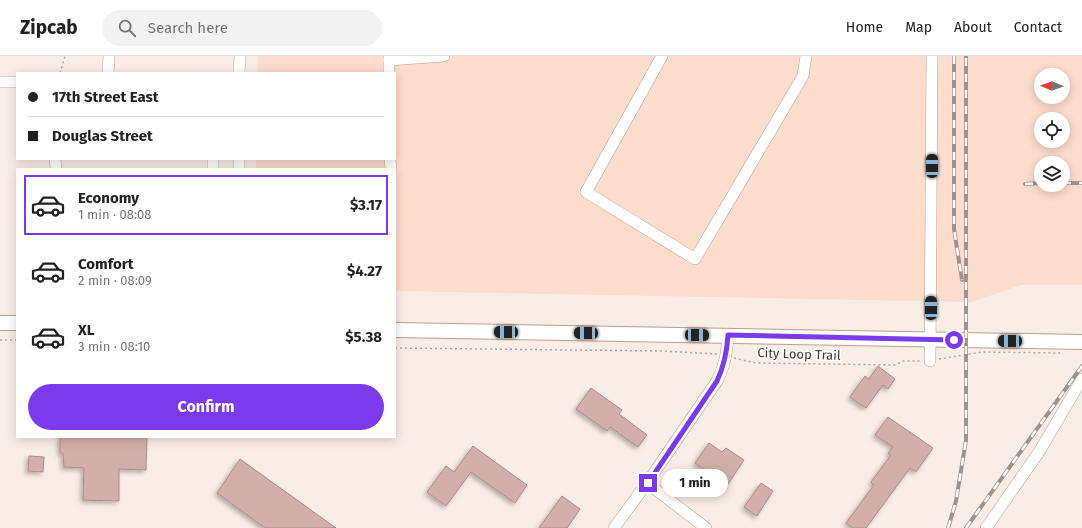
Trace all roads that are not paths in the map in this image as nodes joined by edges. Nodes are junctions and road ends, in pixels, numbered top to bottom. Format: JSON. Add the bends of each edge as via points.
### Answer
{"nodes":[{"id":1,"x":109,"y":56,"type":"edge"},
{"id":2,"x":240,"y":56,"type":"edge"},
{"id":3,"x":444,"y":56,"type":"edge"},
{"id":4,"x":662,"y":56,"type":"edge"},
{"id":5,"x":806,"y":56,"type":"edge"},
{"id":6,"x":932,"y":56,"type":"edge"},
{"id":7,"x":389,"y":58,"type":"edge"},
{"id":8,"x":108,"y":72,"type":"edge"},
{"id":9,"x":239,"y":72,"type":"edge"},
{"id":10,"x":389,"y":72,"type":"edge"},
{"id":11,"x":0,"y":323,"type":"edge"},
{"id":12,"x":16,"y":323,"type":"edge"},
{"id":13,"x":396,"y":330,"type":"edge"},
{"id":14,"x":728,"y":335,"type":"junction"},
{"id":15,"x":931,"y":339,"type":"junction"},
{"id":16,"x":1082,"y":342,"type":"edge"},
{"id":17,"x":930,"y":361,"type":"road end"},
{"id":18,"x":1082,"y":379,"type":"edge"},
{"id":19,"x":648,"y":483,"type":"junction"},
{"id":20,"x":614,"y":528,"type":"edge"},
{"id":21,"x":706,"y":528,"type":"edge"},
{"id":22,"x":986,"y":528,"type":"edge"}],
"edges":[{"from":1,"to":8,"type":"street"},
{"from":2,"to":9,"type":"street"},
{"from":3,"to":7,"type":"street"},
{"from":4,"to":5,"type":"street","via":[[586,192],[695,259],[803,76]]},
{"from":6,"to":15,"type":"street"},
{"from":7,"to":10,"type":"street"},
{"from":11,"to":12,"type":"main road"},
{"from":13,"to":14,"type":"main road"},
{"from":14,"to":15,"type":"main road"},
{"from":14,"to":19,"type":"street","via":[[723,370]]},
{"from":15,"to":16,"type":"main road"},
{"from":15,"to":17,"type":"street"},
{"from":18,"to":22,"type":"street","via":[[1039,452]]},
{"from":19,"to":20,"type":"street"},
{"from":19,"to":21,"type":"street"}]}
